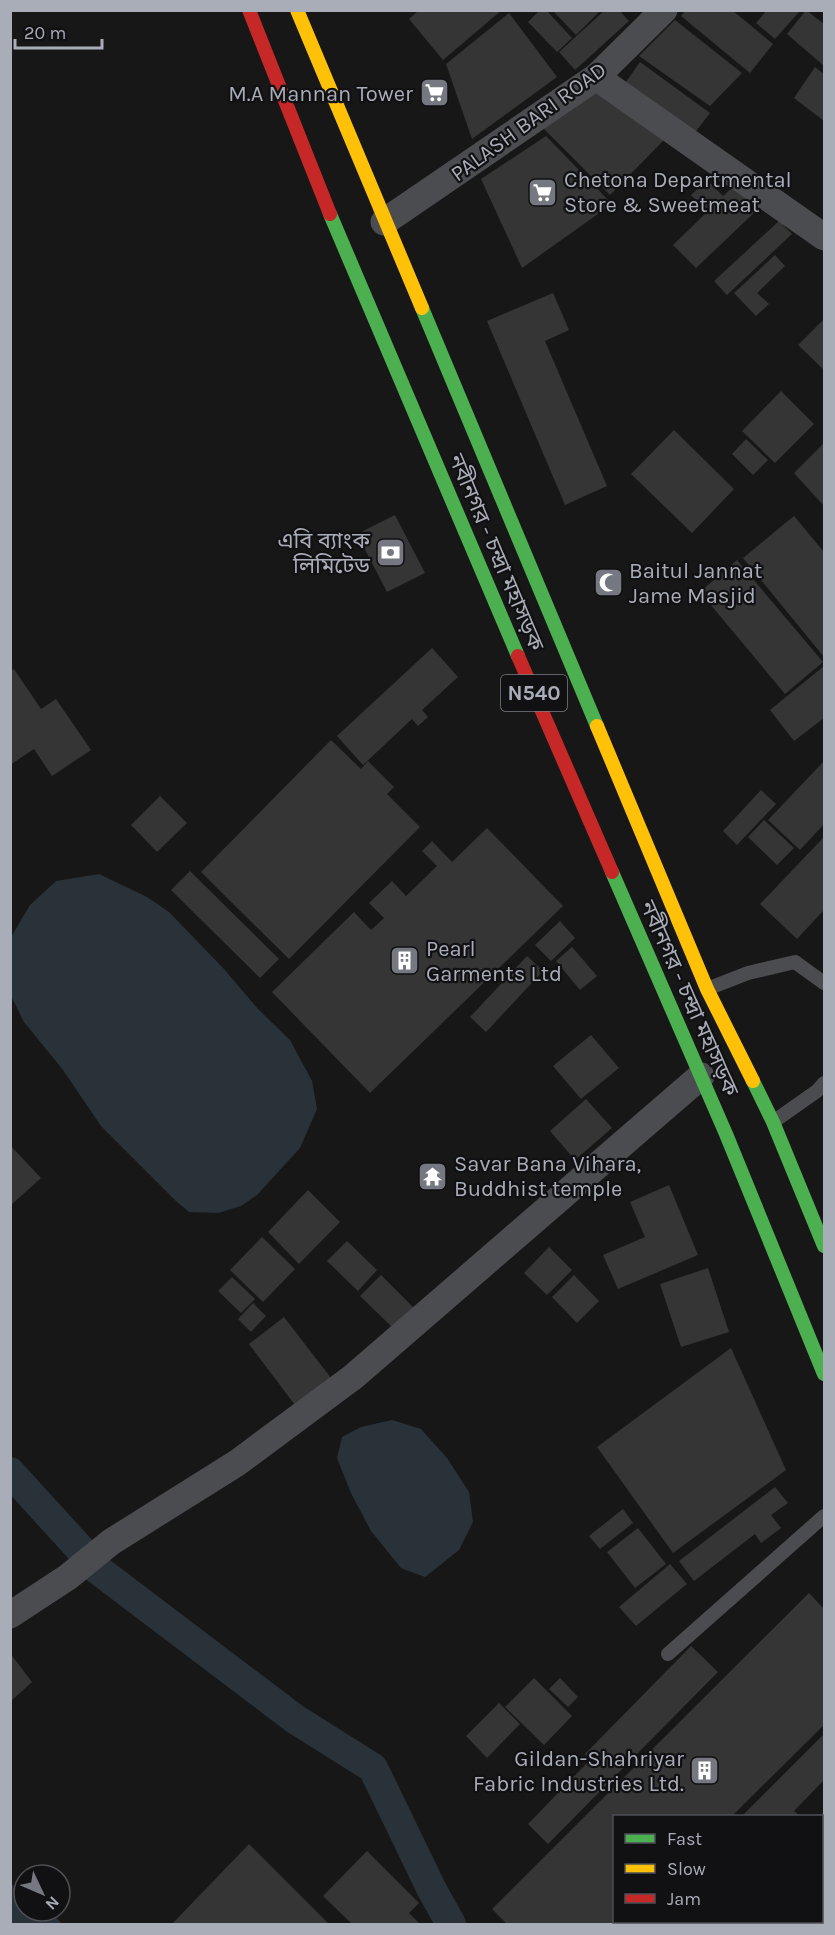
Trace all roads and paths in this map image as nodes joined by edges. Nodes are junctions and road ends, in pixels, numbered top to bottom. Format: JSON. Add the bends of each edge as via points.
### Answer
{"nodes":[{"id":1,"x":249,"y":10,"type":"edge"},
{"id":2,"x":297,"y":10,"type":"edge"},
{"id":3,"x":664,"y":10,"type":"edge"},
{"id":4,"x":596,"y":77,"type":"junction"},
{"id":5,"x":384,"y":222,"type":"junction"},
{"id":6,"x":825,"y":237,"type":"edge"},
{"id":7,"x":825,"y":983,"type":"edge"},
{"id":8,"x":707,"y":989,"type":"junction"},
{"id":9,"x":701,"y":1076,"type":"junction"},
{"id":10,"x":825,"y":1083,"type":"edge"},
{"id":11,"x":773,"y":1122,"type":"junction"},
{"id":12,"x":825,"y":1246,"type":"edge"},
{"id":13,"x":825,"y":1374,"type":"edge"},
{"id":14,"x":825,"y":1516,"type":"edge"},
{"id":15,"x":10,"y":1615,"type":"edge"},
{"id":16,"x":668,"y":1654,"type":"dead end"}],
"edges":[{"from":1,"to":9,"type":"highway","name":"নবীনগর - চন্দ্রা মহাসড়ক","number":"N540","via":[[315,178]]},
{"from":2,"to":5,"type":"highway","name":"নবীনগর - চন্দ্রা মহাসড়ক","number":"N540"},
{"from":3,"to":4,"type":"street","name":"PALASH BARI ROAD"},
{"from":4,"to":5,"type":"street","name":"PALASH BARI ROAD"},
{"from":4,"to":6,"type":"street"},
{"from":5,"to":8,"type":"highway","name":"নবীনগর - চন্দ্রা মহাসড়ক","number":"N540"},
{"from":7,"to":8,"type":"lane","via":[[795,962],[748,973]]},
{"from":8,"to":11,"type":"highway","name":"নবীনগর - চন্দ্রা মহাসড়ক","number":"N540"},
{"from":9,"to":13,"type":"highway","name":"নবীনগর - চন্দ্রা মহাসড়ক","number":"N540"},
{"from":9,"to":15,"type":"street","via":[[352,1377],[237,1463],[111,1542],[68,1577]]},
{"from":10,"to":11,"type":"lane"},
{"from":11,"to":12,"type":"highway","name":"নবীনগর - চন্দ্রা মহাসড়ক","number":"N540"},
{"from":14,"to":16,"type":"lane"}]}
